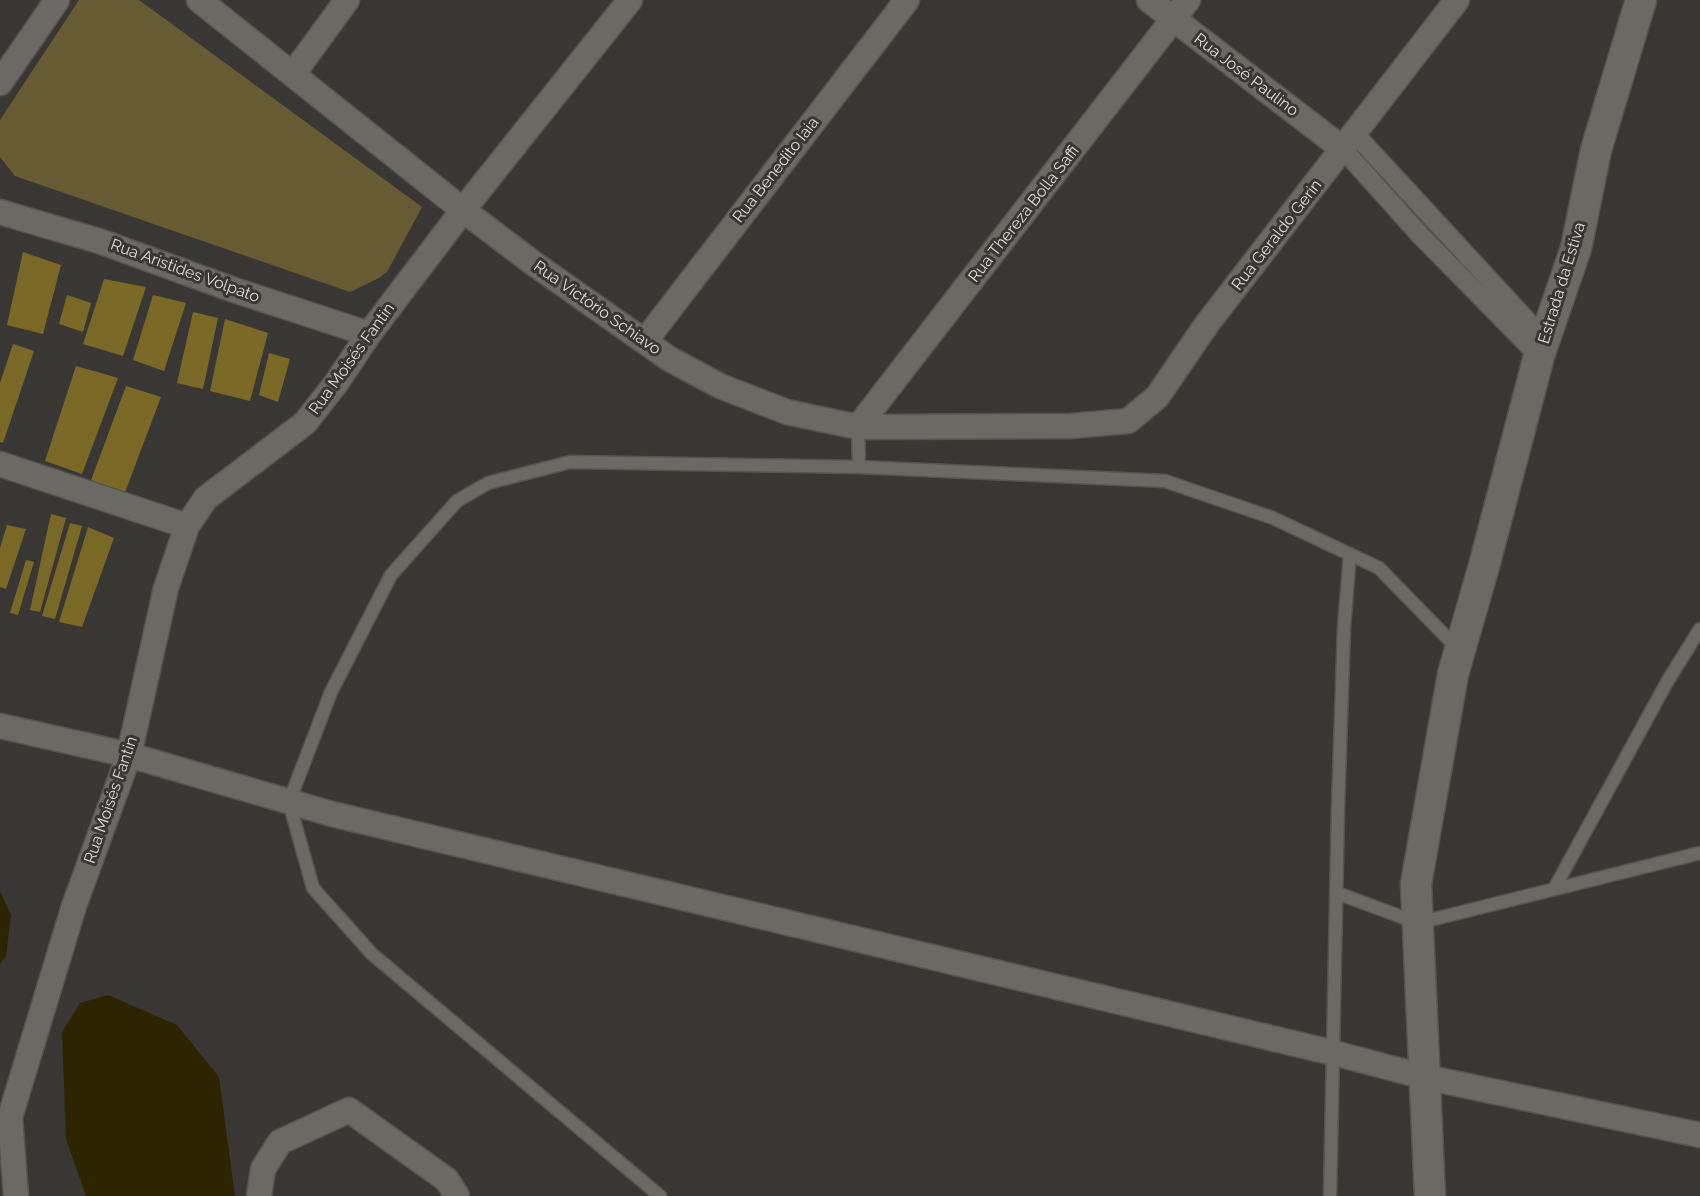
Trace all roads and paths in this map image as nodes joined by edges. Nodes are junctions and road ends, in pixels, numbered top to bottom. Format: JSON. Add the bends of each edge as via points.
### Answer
{"nodes":[{"id":1,"x":57,"y":0,"type":"edge"},
{"id":2,"x":199,"y":0,"type":"edge"},
{"id":3,"x":347,"y":0,"type":"edge"},
{"id":4,"x":630,"y":0,"type":"edge"},
{"id":5,"x":907,"y":0,"type":"edge"},
{"id":6,"x":1149,"y":0,"type":"edge"},
{"id":7,"x":1188,"y":0,"type":"edge"},
{"id":8,"x":1457,"y":0,"type":"edge"},
{"id":9,"x":1641,"y":0,"type":"edge"},
{"id":10,"x":1174,"y":20,"type":"junction"},
{"id":11,"x":294,"y":74,"type":"junction"},
{"id":12,"x":0,"y":83,"type":"edge"},
{"id":13,"x":1349,"y":141,"type":"junction"},
{"id":14,"x":463,"y":210,"type":"junction"},
{"id":15,"x":0,"y":212,"type":"edge"},
{"id":16,"x":369,"y":334,"type":"junction"},
{"id":17,"x":645,"y":340,"type":"junction"},
{"id":18,"x":1542,"y":348,"type":"junction"},
{"id":19,"x":1071,"y":426,"type":"joint"},
{"id":20,"x":858,"y":427,"type":"junction"},
{"id":21,"x":0,"y":464,"type":"edge"},
{"id":22,"x":859,"y":467,"type":"junction"},
{"id":23,"x":187,"y":526,"type":"junction"},
{"id":24,"x":1350,"y":554,"type":"junction"},
{"id":25,"x":1700,"y":629,"type":"edge"},
{"id":26,"x":1460,"y":651,"type":"junction"},
{"id":27,"x":0,"y":726,"type":"edge"},
{"id":28,"x":129,"y":754,"type":"junction"},
{"id":29,"x":289,"y":802,"type":"junction"},
{"id":30,"x":1700,"y":853,"type":"edge"},
{"id":31,"x":1554,"y":889,"type":"junction"},
{"id":32,"x":1337,"y":893,"type":"junction"},
{"id":33,"x":1418,"y":923,"type":"junction"},
{"id":34,"x":1334,"y":1053,"type":"junction"},
{"id":35,"x":1425,"y":1077,"type":"junction"},
{"id":36,"x":1700,"y":1135,"type":"edge"},
{"id":37,"x":16,"y":1196,"type":"edge"},
{"id":38,"x":259,"y":1196,"type":"edge"},
{"id":39,"x":457,"y":1196,"type":"edge"},
{"id":40,"x":660,"y":1196,"type":"edge"},
{"id":41,"x":1330,"y":1196,"type":"edge"},
{"id":42,"x":1430,"y":1196,"type":"edge"}],
"edges":[{"from":1,"to":12,"type":"street"},
{"from":2,"to":11,"type":"street","name":"Rua Victório Schiavo"},
{"from":3,"to":11,"type":"street"},
{"from":4,"to":14,"type":"street","name":"Rua Moisés Fantin"},
{"from":5,"to":17,"type":"street","name":"Rua Benedito Iaia"},
{"from":6,"to":10,"type":"street","name":"Rua José Paulino"},
{"from":7,"to":10,"type":"street","name":"Rua Thereza Bolla Saffi"},
{"from":8,"to":13,"type":"street","name":"Rua Geraldo Gerin"},
{"from":9,"to":18,"type":"street","name":"Estrada da Estiva","via":[[1596,150],[1576,248]]},
{"from":10,"to":13,"type":"street","name":"Rua José Paulino","via":[[1317,128]]},
{"from":10,"to":20,"type":"street","name":"Rua Thereza Bolla Saffi"},
{"from":11,"to":14,"type":"street","name":"Rua Victório Schiavo"},
{"from":13,"to":18,"type":"street","via":[[1419,235]]},
{"from":13,"to":19,"type":"street","name":"Rua Geraldo Gerin","via":[[1207,324],[1157,397],[1128,421]]},
{"from":14,"to":16,"type":"street","name":"Rua Moisés Fantin"},
{"from":14,"to":17,"type":"street","name":"Rua Victório Schiavo"},
{"from":15,"to":16,"type":"street","name":"Rua Aristides Volpato","via":[[99,241]]},
{"from":16,"to":23,"type":"street","name":"Rua Moisés Fantin","via":[[305,423],[206,498]]},
{"from":17,"to":20,"type":"street","name":"Rua Victório Schiavo","via":[[668,358],[720,386],[788,412]]},
{"from":18,"to":26,"type":"street","name":"Estrada da Estiva"},
{"from":19,"to":20,"type":"street","name":"Rua Victório Schiavo"},
{"from":20,"to":22,"type":"lane"},
{"from":21,"to":23,"type":"street"},
{"from":22,"to":24,"type":"lane","via":[[1165,481],[1273,518]]},
{"from":22,"to":29,"type":"lane","via":[[570,462],[488,483],[457,501],[391,575],[331,692]]},
{"from":23,"to":28,"type":"street","name":"Rua Moisés Fantin","via":[[166,588]]},
{"from":24,"to":26,"type":"lane","via":[[1379,568]]},
{"from":24,"to":32,"type":"lane"},
{"from":25,"to":31,"type":"lane"},
{"from":26,"to":33,"type":"street","name":"Estrada da Estiva","via":[[1416,884]]},
{"from":27,"to":28,"type":"street"},
{"from":28,"to":29,"type":"street"},
{"from":28,"to":37,"type":"street","name":"Rua Moisés Fantin","via":[[74,906],[10,1117]]},
{"from":29,"to":34,"type":"street"},
{"from":29,"to":40,"type":"lane","via":[[313,888],[372,954]]},
{"from":30,"to":31,"type":"lane"},
{"from":31,"to":33,"type":"lane"},
{"from":32,"to":33,"type":"lane"},
{"from":32,"to":34,"type":"lane"},
{"from":33,"to":35,"type":"street","name":"Estrada da Estiva"},
{"from":34,"to":35,"type":"street"},
{"from":34,"to":41,"type":"lane"},
{"from":35,"to":36,"type":"street"},
{"from":35,"to":42,"type":"street","name":"Estrada da Estiva"},
{"from":38,"to":39,"type":"street","via":[[263,1169],[280,1142],[348,1110],[447,1180]]}]}
